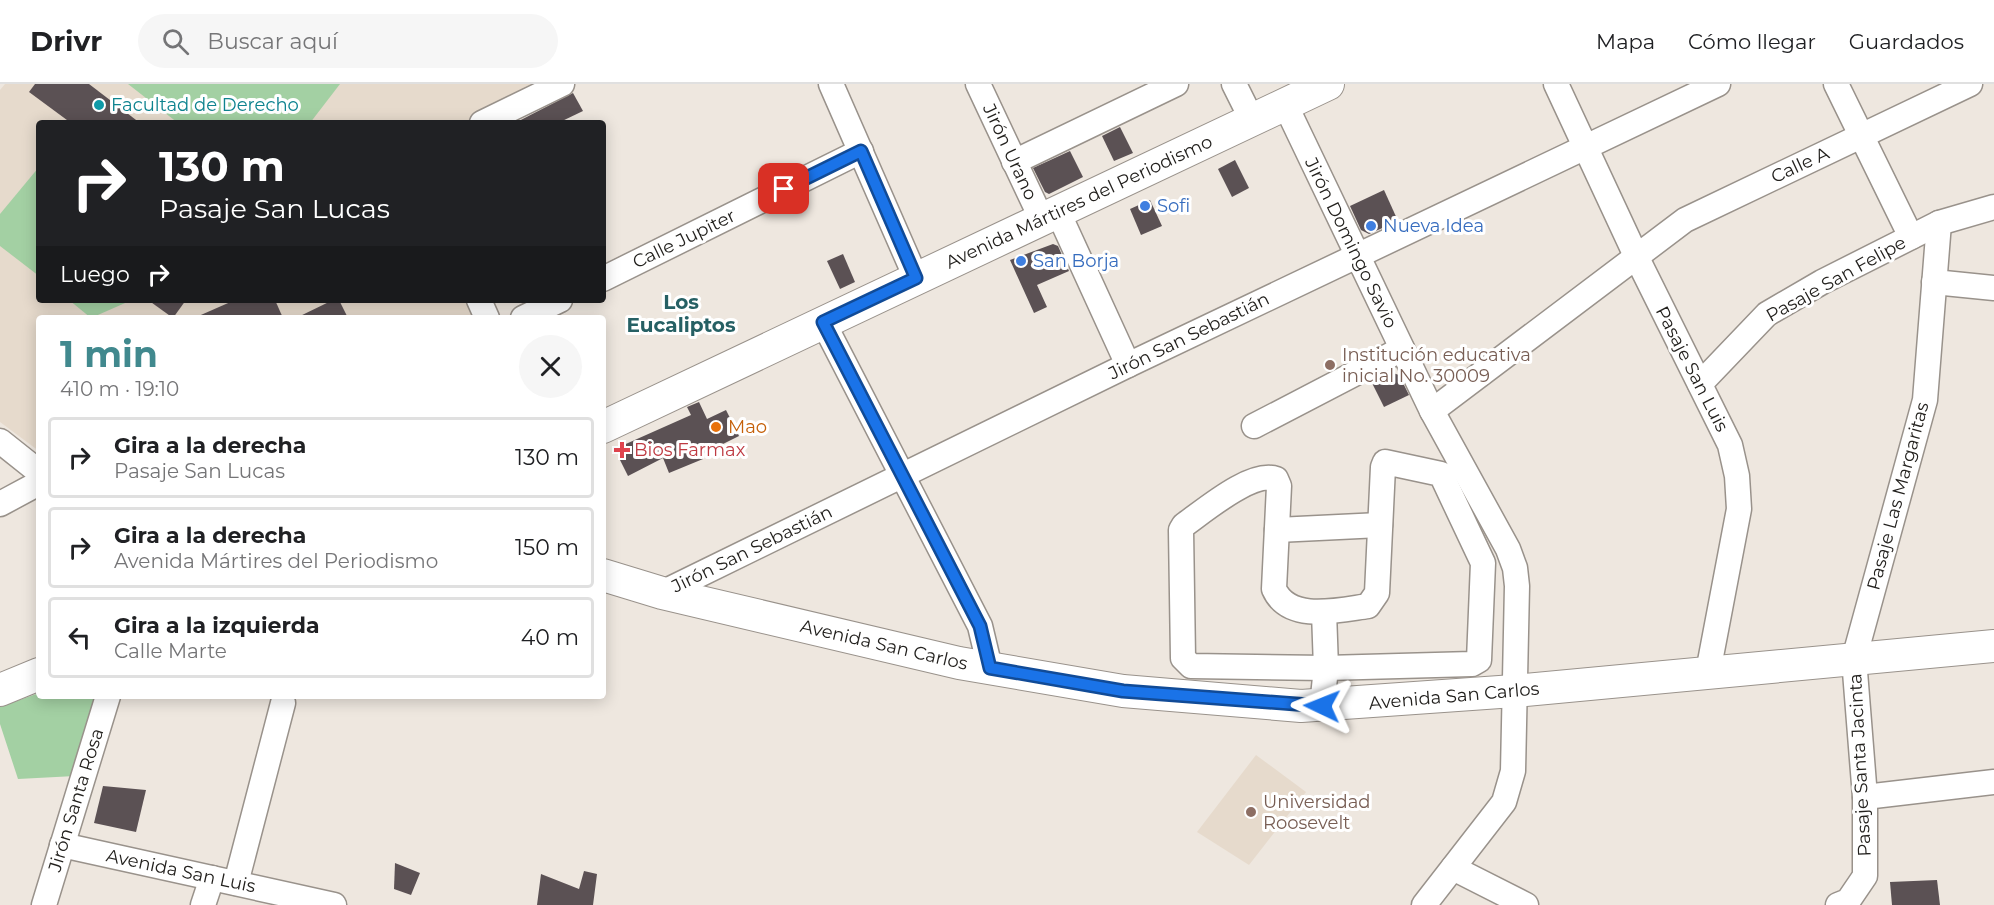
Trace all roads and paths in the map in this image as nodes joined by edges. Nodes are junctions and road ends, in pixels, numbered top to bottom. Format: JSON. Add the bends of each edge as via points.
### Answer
{"nodes":[{"id":1,"x":562,"y":84,"type":"edge"},
{"id":2,"x":831,"y":84,"type":"edge"},
{"id":3,"x":978,"y":84,"type":"edge"},
{"id":4,"x":1176,"y":84,"type":"edge"},
{"id":5,"x":1234,"y":84,"type":"edge"},
{"id":6,"x":1328,"y":84,"type":"edge"},
{"id":7,"x":1556,"y":84,"type":"edge"},
{"id":8,"x":1719,"y":84,"type":"edge"},
{"id":9,"x":1836,"y":84,"type":"edge"},
{"id":10,"x":1971,"y":84,"type":"edge"},
{"id":11,"x":1285,"y":104,"type":"junction"},
{"id":12,"x":519,"y":115,"type":"edge"},
{"id":13,"x":496,"y":120,"type":"edge"},
{"id":14,"x":1252,"y":120,"type":"junction"},
{"id":15,"x":1861,"y":136,"type":"junction"},
{"id":16,"x":1585,"y":147,"type":"junction"},
{"id":17,"x":861,"y":151,"type":"junction"},
{"id":18,"x":1014,"y":162,"type":"junction"},
{"id":19,"x":1994,"y":207,"type":"edge"},
{"id":20,"x":1050,"y":216,"type":"junction"},
{"id":21,"x":1939,"y":224,"type":"junction"},
{"id":22,"x":1911,"y":237,"type":"junction"},
{"id":23,"x":1357,"y":256,"type":"junction"},
{"id":24,"x":1637,"y":258,"type":"junction"},
{"id":25,"x":606,"y":278,"type":"edge"},
{"id":26,"x":916,"y":278,"type":"junction"},
{"id":27,"x":1934,"y":282,"type":"junction"},
{"id":28,"x":1994,"y":288,"type":"edge"},
{"id":29,"x":554,"y":303,"type":"edge"},
{"id":30,"x":529,"y":315,"type":"edge"},
{"id":31,"x":823,"y":322,"type":"junction"},
{"id":32,"x":1402,"y":349,"type":"junction"},
{"id":33,"x":1128,"y":365,"type":"junction"},
{"id":34,"x":1700,"y":384,"type":"junction"},
{"id":35,"x":1432,"y":411,"type":"junction"},
{"id":36,"x":606,"y":426,"type":"edge"},
{"id":37,"x":1254,"y":426,"type":"dead end"},
{"id":38,"x":0,"y":441,"type":"edge"},
{"id":39,"x":36,"y":470,"type":"edge"},
{"id":40,"x":902,"y":476,"type":"junction"},
{"id":41,"x":36,"y":485,"type":"edge"},
{"id":42,"x":0,"y":504,"type":"edge"},
{"id":43,"x":1380,"y":525,"type":"junction"},
{"id":44,"x":1277,"y":530,"type":"junction"},
{"id":45,"x":606,"y":576,"type":"edge"},
{"id":46,"x":662,"y":593,"type":"junction"},
{"id":47,"x":1324,"y":612,"type":"junction"},
{"id":48,"x":1994,"y":646,"type":"edge"},
{"id":49,"x":1854,"y":659,"type":"junction"},
{"id":50,"x":990,"y":668,"type":"junction"},
{"id":51,"x":1326,"y":668,"type":"junction"},
{"id":52,"x":1708,"y":672,"type":"junction"},
{"id":53,"x":36,"y":675,"type":"edge"},
{"id":54,"x":0,"y":690,"type":"edge"},
{"id":55,"x":1514,"y":691,"type":"junction"},
{"id":56,"x":107,"y":699,"type":"edge"},
{"id":57,"x":283,"y":703,"type":"dead end"},
{"id":58,"x":1322,"y":706,"type":"junction"},
{"id":59,"x":1994,"y":782,"type":"edge"},
{"id":60,"x":1865,"y":797,"type":"junction"},
{"id":61,"x":62,"y":845,"type":"junction"},
{"id":62,"x":1453,"y":868,"type":"junction"},
{"id":63,"x":212,"y":878,"type":"junction"},
{"id":64,"x":236,"y":883,"type":"junction"},
{"id":65,"x":1843,"y":903,"type":"edge"},
{"id":66,"x":44,"y":905,"type":"edge"},
{"id":67,"x":203,"y":905,"type":"edge"},
{"id":68,"x":334,"y":905,"type":"edge"},
{"id":69,"x":1424,"y":905,"type":"edge"},
{"id":70,"x":1526,"y":905,"type":"edge"}],
"edges":[{"from":1,"to":12,"type":"street"},
{"from":2,"to":17,"type":"street"},
{"from":3,"to":18,"type":"street","name":"Jirón Urano"},
{"from":4,"to":18,"type":"street"},
{"from":5,"to":14,"type":"street"},
{"from":6,"to":11,"type":"main road","name":"Avenida Mártires del Periodismo"},
{"from":7,"to":16,"type":"street","name":"Pasaje San Luis"},
{"from":8,"to":16,"type":"street","name":"Jirón San Sebastián"},
{"from":9,"to":15,"type":"street"},
{"from":10,"to":15,"type":"street","name":"Calle A"},
{"from":11,"to":14,"type":"main road","name":"Avenida Mártires del Periodismo"},
{"from":11,"to":23,"type":"street","name":"Jirón Domingo Savio"},
{"from":12,"to":13,"type":"street"},
{"from":14,"to":20,"type":"main road","name":"Avenida Mártires del Periodismo"},
{"from":15,"to":22,"type":"street"},
{"from":15,"to":24,"type":"street","name":"Calle A","via":[[1685,220]]},
{"from":16,"to":23,"type":"street","name":"Jirón San Sebastián"},
{"from":16,"to":24,"type":"street","name":"Pasaje San Luis"},
{"from":17,"to":25,"type":"street","name":"Calle Jupiter"},
{"from":17,"to":26,"type":"street"},
{"from":18,"to":20,"type":"street","name":"Jirón Urano"},
{"from":19,"to":21,"type":"street","name":"Pasaje San Felipe"},
{"from":20,"to":26,"type":"main road","name":"Avenida Mártires del Periodismo"},
{"from":20,"to":33,"type":"street","name":"Jirón Urano"},
{"from":21,"to":22,"type":"street","name":"Pasaje San Felipe"},
{"from":21,"to":27,"type":"street","name":"Pasaje Las Margaritas"},
{"from":22,"to":34,"type":"street","name":"Pasaje San Felipe","via":[[1767,314]]},
{"from":23,"to":32,"type":"street","name":"Jirón Domingo Savio"},
{"from":23,"to":33,"type":"street","name":"Jirón San Sebastián"},
{"from":24,"to":34,"type":"street","name":"Pasaje San Luis"},
{"from":24,"to":35,"type":"street","name":"Calle A"},
{"from":26,"to":31,"type":"main road","name":"Avenida Mártires del Periodismo"},
{"from":27,"to":28,"type":"street"},
{"from":27,"to":49,"type":"street","name":"Pasaje Las Margaritas","via":[[1925,400]]},
{"from":29,"to":30,"type":"street"},
{"from":31,"to":36,"type":"main road","name":"Avenida Mártires del Periodismo"},
{"from":31,"to":40,"type":"street"},
{"from":32,"to":35,"type":"street","name":"Jirón Domingo Savio"},
{"from":32,"to":37,"type":"street"},
{"from":33,"to":40,"type":"street","name":"Jirón San Sebastián"},
{"from":34,"to":52,"type":"street","name":"Pasaje San Luis","via":[[1730,445],[1739,509]]},
{"from":35,"to":55,"type":"street","name":"Jirón Domingo Savio","via":[[1515,568]]},
{"from":38,"to":39,"type":"street"},
{"from":40,"to":46,"type":"street","name":"Jirón San Sebastián"},
{"from":40,"to":50,"type":"street","via":[[980,626]]},
{"from":41,"to":42,"type":"street"},
{"from":43,"to":44,"type":"street"},
{"from":43,"to":47,"type":"street","via":[[1374,600],[1368,606]]},
{"from":43,"to":51,"type":"street","via":[[1385,462],[1441,474],[1482,563],[1479,660],[1472,664]]},
{"from":44,"to":47,"type":"street","via":[[1274,590],[1278,599],[1291,608]]},
{"from":44,"to":51,"type":"street","via":[[1279,486],[1276,479],[1269,477],[1251,480],[1184,525],[1183,658],[1191,666]]},
{"from":45,"to":46,"type":"main road","name":"Avenida San Carlos"},
{"from":46,"to":50,"type":"main road","name":"Avenida San Carlos"},
{"from":47,"to":51,"type":"street"},
{"from":48,"to":49,"type":"main road","name":"Avenida San Carlos"},
{"from":49,"to":52,"type":"main road","name":"Avenida San Carlos"},
{"from":49,"to":60,"type":"street","name":"Pasaje Santa Jacinta"},
{"from":50,"to":58,"type":"main road","name":"Avenida San Carlos","via":[[1123,691]]},
{"from":51,"to":58,"type":"street"},
{"from":52,"to":55,"type":"main road","name":"Avenida San Carlos"},
{"from":53,"to":54,"type":"main road"},
{"from":55,"to":58,"type":"main road","name":"Avenida San Carlos"},
{"from":55,"to":62,"type":"street","name":"Jirón Domingo Savio","via":[[1513,771],[1504,802]]},
{"from":56,"to":61,"type":"street","name":"Jirón Santa Rosa"},
{"from":57,"to":64,"type":"street"},
{"from":59,"to":60,"type":"street"},
{"from":60,"to":65,"type":"street","name":"Pasaje Santa Jacinta","via":[[1865,876]]},
{"from":61,"to":63,"type":"street","name":"Avenida San Luis"},
{"from":61,"to":66,"type":"street","name":"Jirón Santa Rosa"},
{"from":62,"to":69,"type":"street","name":"Jirón Domingo Savio"},
{"from":62,"to":70,"type":"street"},
{"from":63,"to":64,"type":"street","name":"Avenida San Luis"},
{"from":63,"to":67,"type":"street"},
{"from":64,"to":68,"type":"street","name":"Avenida San Luis"}]}
